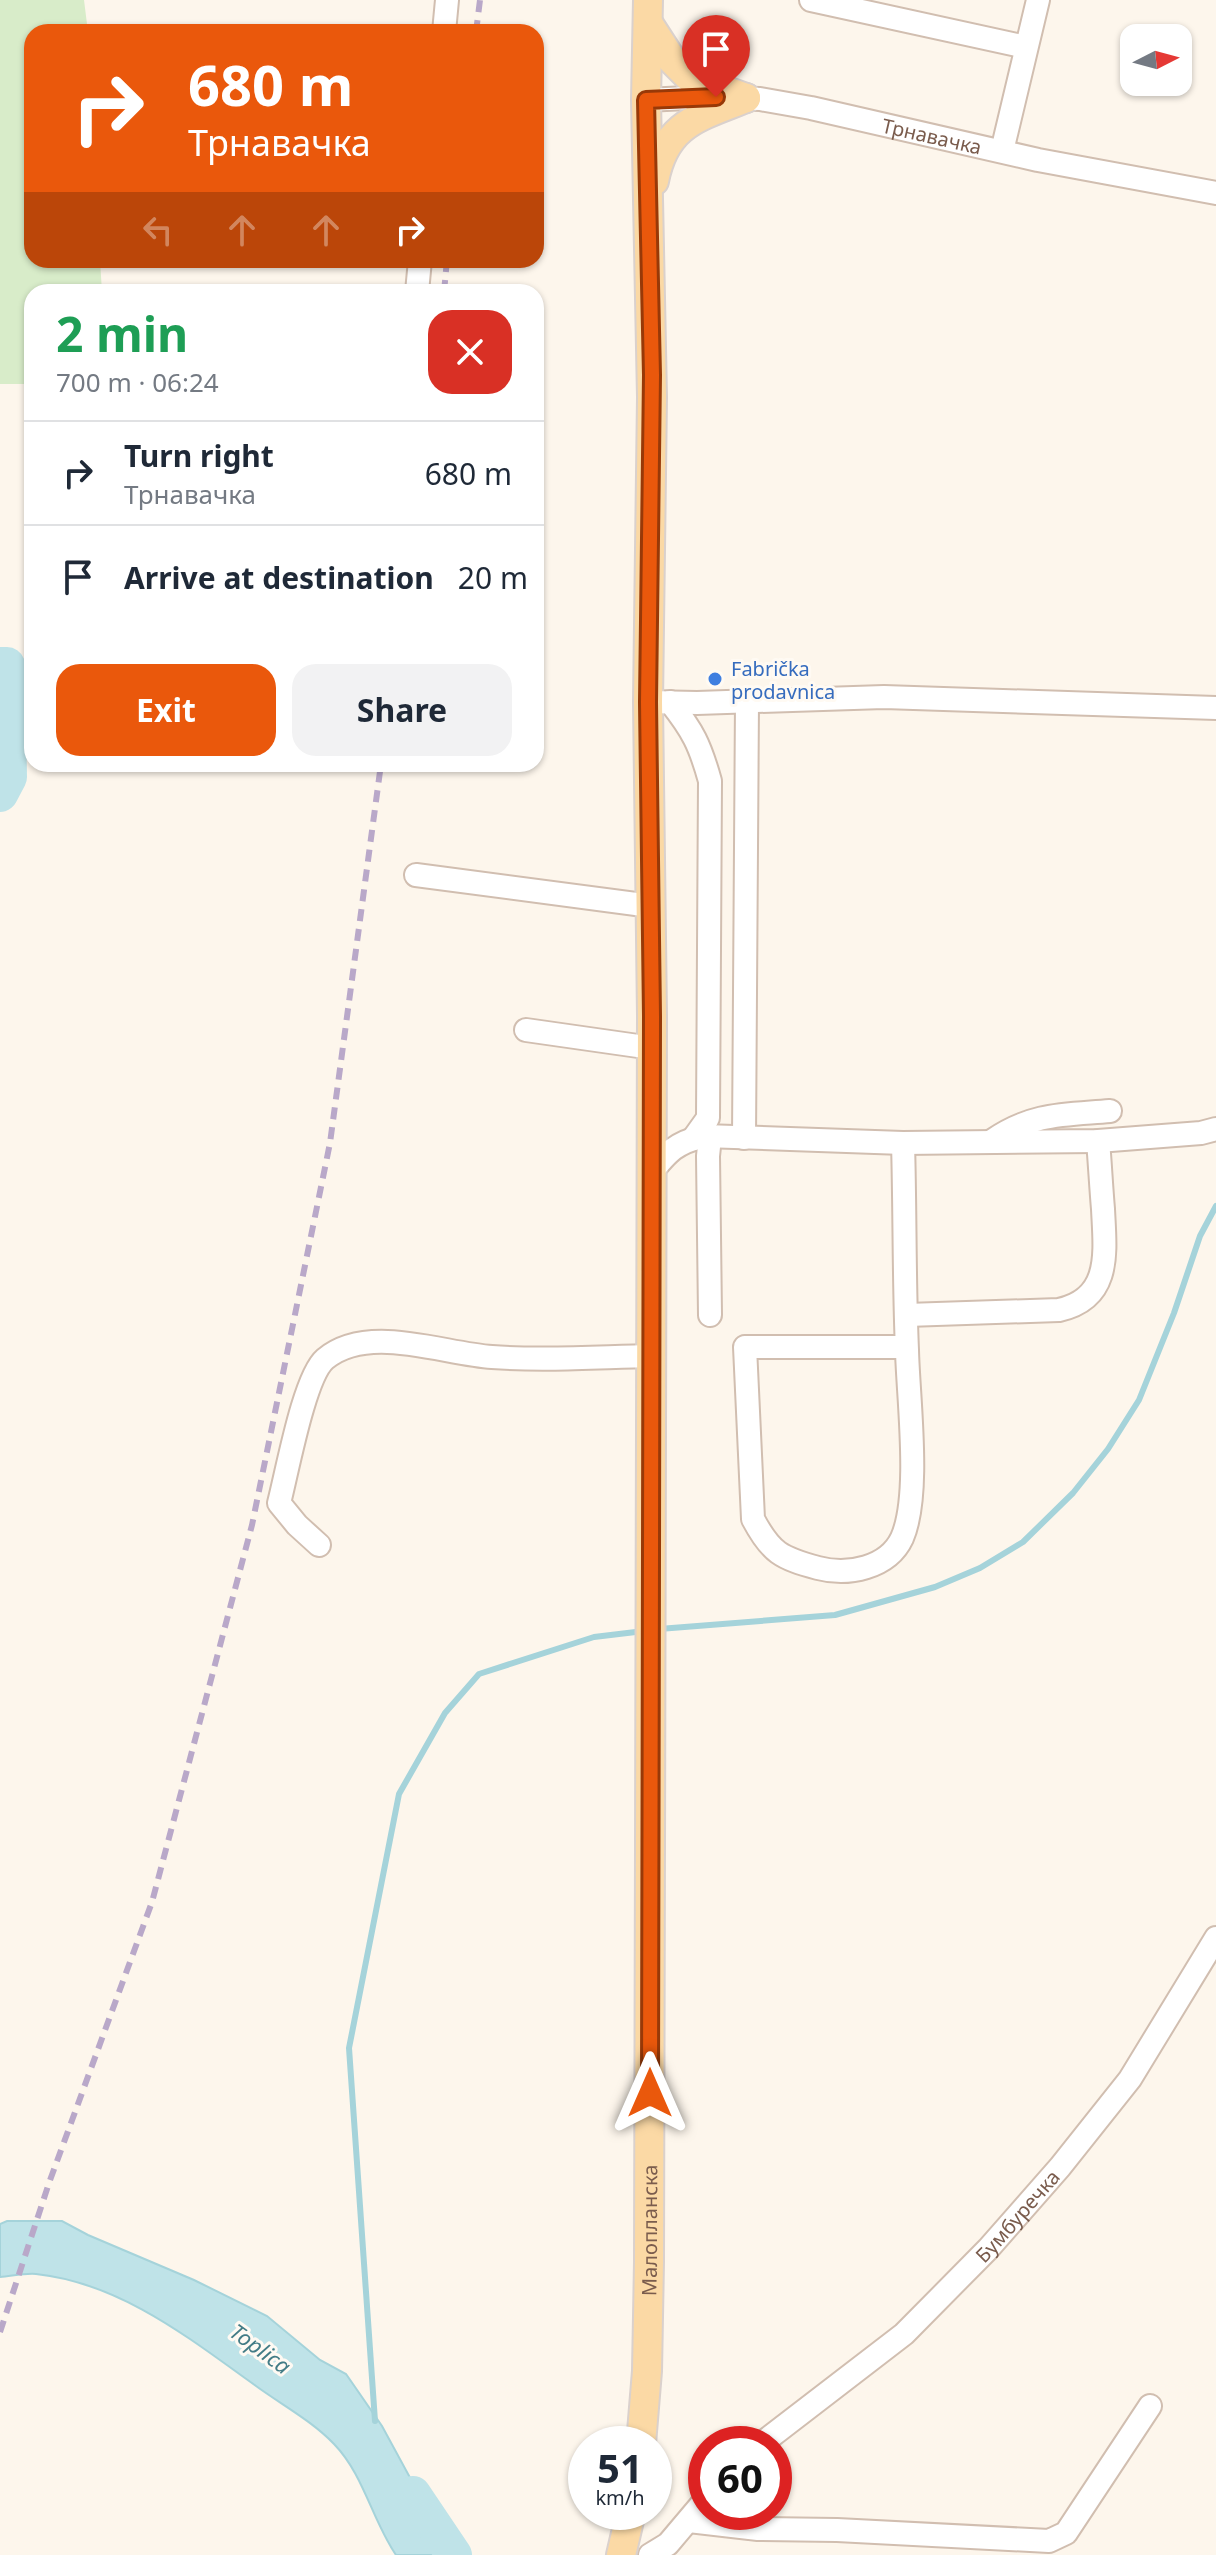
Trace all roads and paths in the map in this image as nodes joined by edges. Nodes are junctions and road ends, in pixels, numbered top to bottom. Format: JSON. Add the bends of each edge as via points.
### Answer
{"nodes":[{"id":1,"x":447,"y":0,"type":"edge"},
{"id":2,"x":811,"y":0,"type":"edge"},
{"id":3,"x":1038,"y":0,"type":"edge"},
{"id":4,"x":642,"y":8,"type":"edge"},
{"id":5,"x":445,"y":24,"type":"edge"},
{"id":6,"x":1026,"y":47,"type":"junction"},
{"id":7,"x":746,"y":98,"type":"junction"},
{"id":8,"x":646,"y":100,"type":"junction"},
{"id":9,"x":1002,"y":151,"type":"junction"},
{"id":10,"x":1216,"y":193,"type":"edge"},
{"id":11,"x":647,"y":229,"type":"junction"},
{"id":12,"x":659,"y":702,"type":"junction"},
{"id":13,"x":747,"y":702,"type":"junction"},
{"id":14,"x":1216,"y":708,"type":"edge"},
{"id":15,"x":416,"y":875,"type":"dead end"},
{"id":16,"x":651,"y":906,"type":"junction"},
{"id":17,"x":526,"y":1030,"type":"dead end"},
{"id":18,"x":652,"y":1048,"type":"junction"},
{"id":19,"x":1110,"y":1111,"type":"dead end"},
{"id":20,"x":1216,"y":1129,"type":"edge"},
{"id":21,"x":701,"y":1138,"type":"junction"},
{"id":22,"x":744,"y":1138,"type":"junction"},
{"id":23,"x":993,"y":1140,"type":"junction"},
{"id":24,"x":1098,"y":1141,"type":"junction"},
{"id":25,"x":903,"y":1143,"type":"junction"},
{"id":26,"x":650,"y":1174,"type":"junction"},
{"id":27,"x":710,"y":1315,"type":"dead end"},
{"id":28,"x":907,"y":1315,"type":"junction"},
{"id":29,"x":906,"y":1347,"type":"junction"},
{"id":30,"x":651,"y":1356,"type":"junction"},
{"id":31,"x":319,"y":1545,"type":"dead end"},
{"id":32,"x":1216,"y":1938,"type":"edge"},
{"id":33,"x":1150,"y":2406,"type":"dead end"},
{"id":34,"x":642,"y":2426,"type":"edge"},
{"id":35,"x":784,"y":2426,"type":"edge"},
{"id":36,"x":688,"y":2522,"type":"edge"},
{"id":37,"x":792,"y":2529,"type":"edge"},
{"id":38,"x":627,"y":2530,"type":"edge"},
{"id":39,"x":621,"y":2555,"type":"edge"},
{"id":40,"x":650,"y":2555,"type":"edge"}],
"edges":[{"from":1,"to":5,"type":"street"},
{"from":2,"to":6,"type":"street"},
{"from":3,"to":6,"type":"street"},
{"from":4,"to":7,"type":"main road","via":[[672,60],[690,78]]},
{"from":4,"to":8,"type":"main road","name":"Малопланска"},
{"from":6,"to":9,"type":"street"},
{"from":7,"to":8,"type":"street","name":"Трнавачка"},
{"from":7,"to":9,"type":"street","name":"Трнавачка"},
{"from":7,"to":11,"type":"main road","via":[[699,116],[674,136],[656,169]]},
{"from":8,"to":11,"type":"main road","name":"Малопланска"},
{"from":9,"to":10,"type":"street","name":"Трнавачка"},
{"from":11,"to":12,"type":"main road","name":"Малопланска"},
{"from":12,"to":13,"type":"street"},
{"from":12,"to":16,"type":"main road","name":"Малопланска"},
{"from":12,"to":21,"type":"street","via":[[689,726],[710,781],[708,1118]]},
{"from":13,"to":14,"type":"street","via":[[884,697]]},
{"from":13,"to":22,"type":"street"},
{"from":15,"to":16,"type":"street"},
{"from":16,"to":18,"type":"main road","name":"Малопланска"},
{"from":17,"to":18,"type":"street"},
{"from":18,"to":26,"type":"main road","name":"Малопланска"},
{"from":19,"to":23,"type":"street","via":[[1036,1118]]},
{"from":20,"to":24,"type":"street"},
{"from":21,"to":22,"type":"street"},
{"from":21,"to":26,"type":"street","via":[[671,1149]]},
{"from":21,"to":27,"type":"street","via":[[708,1156]]},
{"from":22,"to":25,"type":"street"},
{"from":23,"to":24,"type":"street"},
{"from":23,"to":25,"type":"street"},
{"from":24,"to":28,"type":"street","via":[[1106,1253],[1090,1295],[1059,1310]]},
{"from":25,"to":28,"type":"street"},
{"from":26,"to":30,"type":"main road","name":"Малопланска"},
{"from":28,"to":29,"type":"street"},
{"from":29,"to":29,"type":"street","via":[[912,1460],[902,1538],[884,1561],[860,1570],[821,1569],[766,1545],[753,1519],[745,1347]]},
{"from":30,"to":31,"type":"street","via":[[492,1357],[383,1342],[362,1343],[325,1358],[311,1379],[279,1503]]},
{"from":30,"to":34,"type":"main road","name":"Малопланска","via":[[649,2262]]},
{"from":32,"to":35,"type":"street","name":"Бумбуречка","via":[[1130,2079],[988,2249],[904,2334]]},
{"from":33,"to":37,"type":"street","via":[[1066,2533],[1049,2541]]},
{"from":36,"to":40,"type":"street"},
{"from":38,"to":39,"type":"main road"}]}
